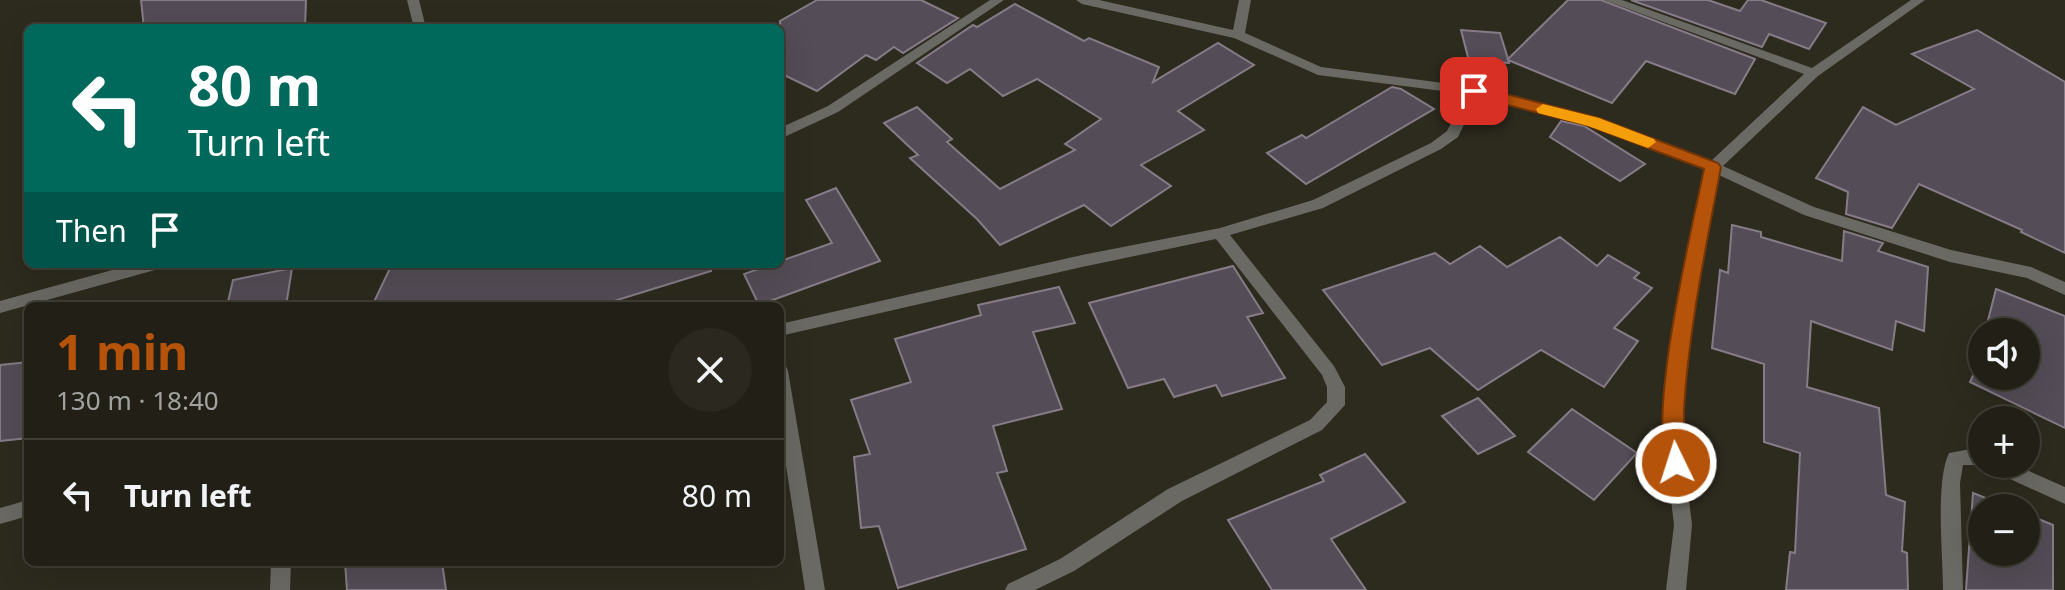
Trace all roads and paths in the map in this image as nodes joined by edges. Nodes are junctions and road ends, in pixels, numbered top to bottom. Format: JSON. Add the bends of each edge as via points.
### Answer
{"nodes":[{"id":1,"x":413,"y":0,"type":"edge"},
{"id":2,"x":998,"y":0,"type":"edge"},
{"id":3,"x":1082,"y":0,"type":"edge"},
{"id":4,"x":1245,"y":0,"type":"edge"},
{"id":5,"x":1610,"y":0,"type":"edge"},
{"id":6,"x":1919,"y":0,"type":"edge"},
{"id":7,"x":419,"y":24,"type":"edge"},
{"id":8,"x":1238,"y":35,"type":"junction"},
{"id":9,"x":1813,"y":73,"type":"junction"},
{"id":10,"x":1474,"y":91,"type":"junction"},
{"id":11,"x":784,"y":132,"type":"edge"},
{"id":12,"x":1713,"y":167,"type":"junction"},
{"id":13,"x":1220,"y":233,"type":"junction"},
{"id":14,"x":141,"y":268,"type":"edge"},
{"id":15,"x":2065,"y":289,"type":"edge"},
{"id":16,"x":0,"y":307,"type":"edge"},
{"id":17,"x":784,"y":329,"type":"edge"},
{"id":18,"x":784,"y":396,"type":"edge"},
{"id":19,"x":1968,"y":457,"type":"edge"},
{"id":20,"x":2025,"y":478,"type":"edge"},
{"id":21,"x":2065,"y":496,"type":"edge"},
{"id":22,"x":24,"y":509,"type":"edge"},
{"id":23,"x":0,"y":516,"type":"edge"},
{"id":24,"x":281,"y":566,"type":"edge"},
{"id":25,"x":280,"y":590,"type":"edge"},
{"id":26,"x":815,"y":590,"type":"edge"},
{"id":27,"x":1015,"y":590,"type":"edge"},
{"id":28,"x":1676,"y":590,"type":"edge"},
{"id":29,"x":1953,"y":590,"type":"edge"}],
"edges":[{"from":1,"to":7,"type":"street"},
{"from":2,"to":11,"type":"street","via":[[833,109]]},
{"from":3,"to":8,"type":"street"},
{"from":4,"to":8,"type":"street"},
{"from":5,"to":9,"type":"street"},
{"from":6,"to":9,"type":"street"},
{"from":8,"to":10,"type":"street","via":[[1318,71]]},
{"from":9,"to":12,"type":"street"},
{"from":10,"to":12,"type":"street","via":[[1594,122]]},
{"from":10,"to":13,"type":"street","via":[[1453,134],[1436,146],[1318,204]]},
{"from":12,"to":15,"type":"street","via":[[1809,211],[1950,256],[2031,273]]},
{"from":12,"to":28,"type":"street","via":[[1679,340],[1672,432],[1683,525]]},
{"from":13,"to":17,"type":"street"},
{"from":13,"to":27,"type":"street","via":[[1328,371],[1336,387],[1336,405],[1316,425],[1175,495],[1078,558]]},
{"from":14,"to":16,"type":"street"},
{"from":18,"to":26,"type":"street"},
{"from":19,"to":29,"type":"street","via":[[1955,458],[1951,483]]},
{"from":20,"to":21,"type":"street"},
{"from":22,"to":23,"type":"street"},
{"from":24,"to":25,"type":"street"}]}
